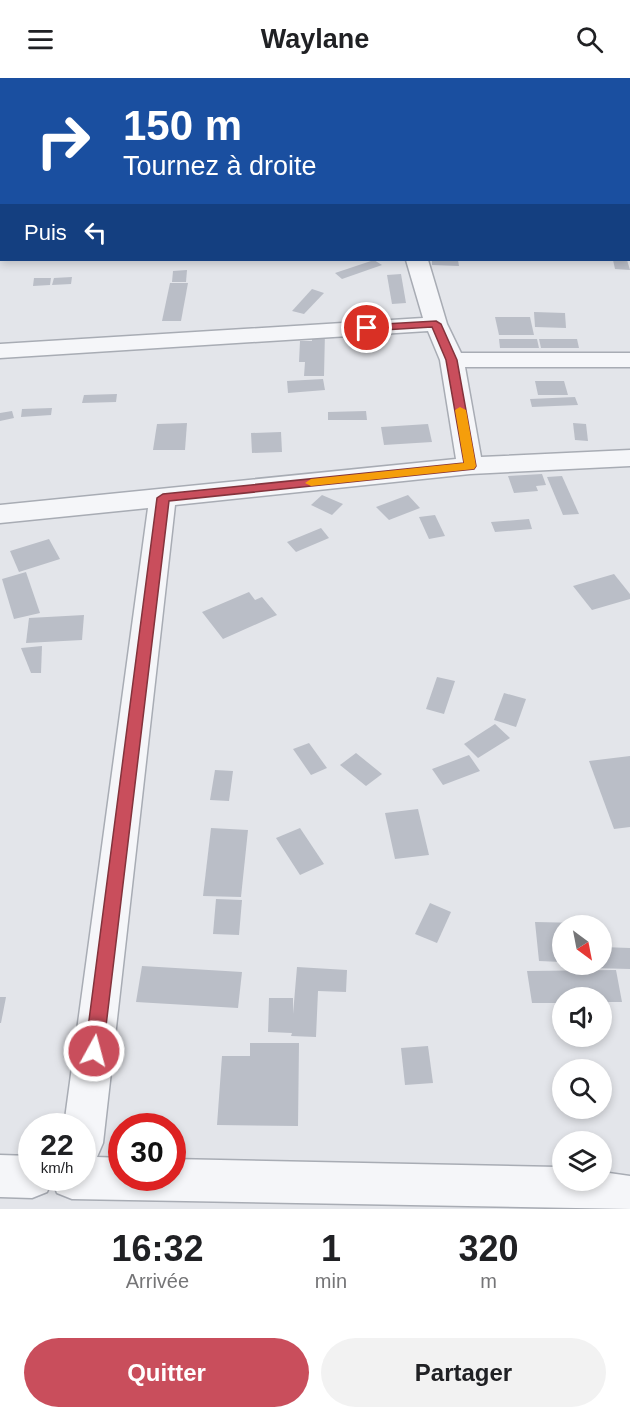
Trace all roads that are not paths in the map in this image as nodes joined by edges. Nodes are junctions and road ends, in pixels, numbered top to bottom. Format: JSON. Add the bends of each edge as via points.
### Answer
{"nodes":[{"id":1,"x":417,"y":261,"type":"edge"},
{"id":2,"x":436,"y":324,"type":"junction"},
{"id":3,"x":0,"y":351,"type":"edge"},
{"id":4,"x":452,"y":360,"type":"junction"},
{"id":5,"x":630,"y":360,"type":"edge"},
{"id":6,"x":630,"y":458,"type":"edge"},
{"id":7,"x":470,"y":466,"type":"junction"},
{"id":8,"x":163,"y":498,"type":"junction"},
{"id":9,"x":0,"y":514,"type":"edge"},
{"id":10,"x":86,"y":1113,"type":"edge"},
{"id":11,"x":0,"y":1176,"type":"edge"},
{"id":12,"x":18,"y":1177,"type":"edge"},
{"id":13,"x":96,"y":1178,"type":"edge"},
{"id":14,"x":630,"y":1197,"type":"edge"}],
"edges":[{"from":1,"to":2,"type":"street"},
{"from":2,"to":3,"type":"street"},
{"from":2,"to":4,"type":"street"},
{"from":4,"to":5,"type":"street"},
{"from":4,"to":7,"type":"street"},
{"from":6,"to":7,"type":"street"},
{"from":7,"to":8,"type":"street"},
{"from":8,"to":9,"type":"street"},
{"from":8,"to":10,"type":"street"},
{"from":11,"to":12,"type":"street"},
{"from":13,"to":14,"type":"street","via":[[558,1188]]}]}
